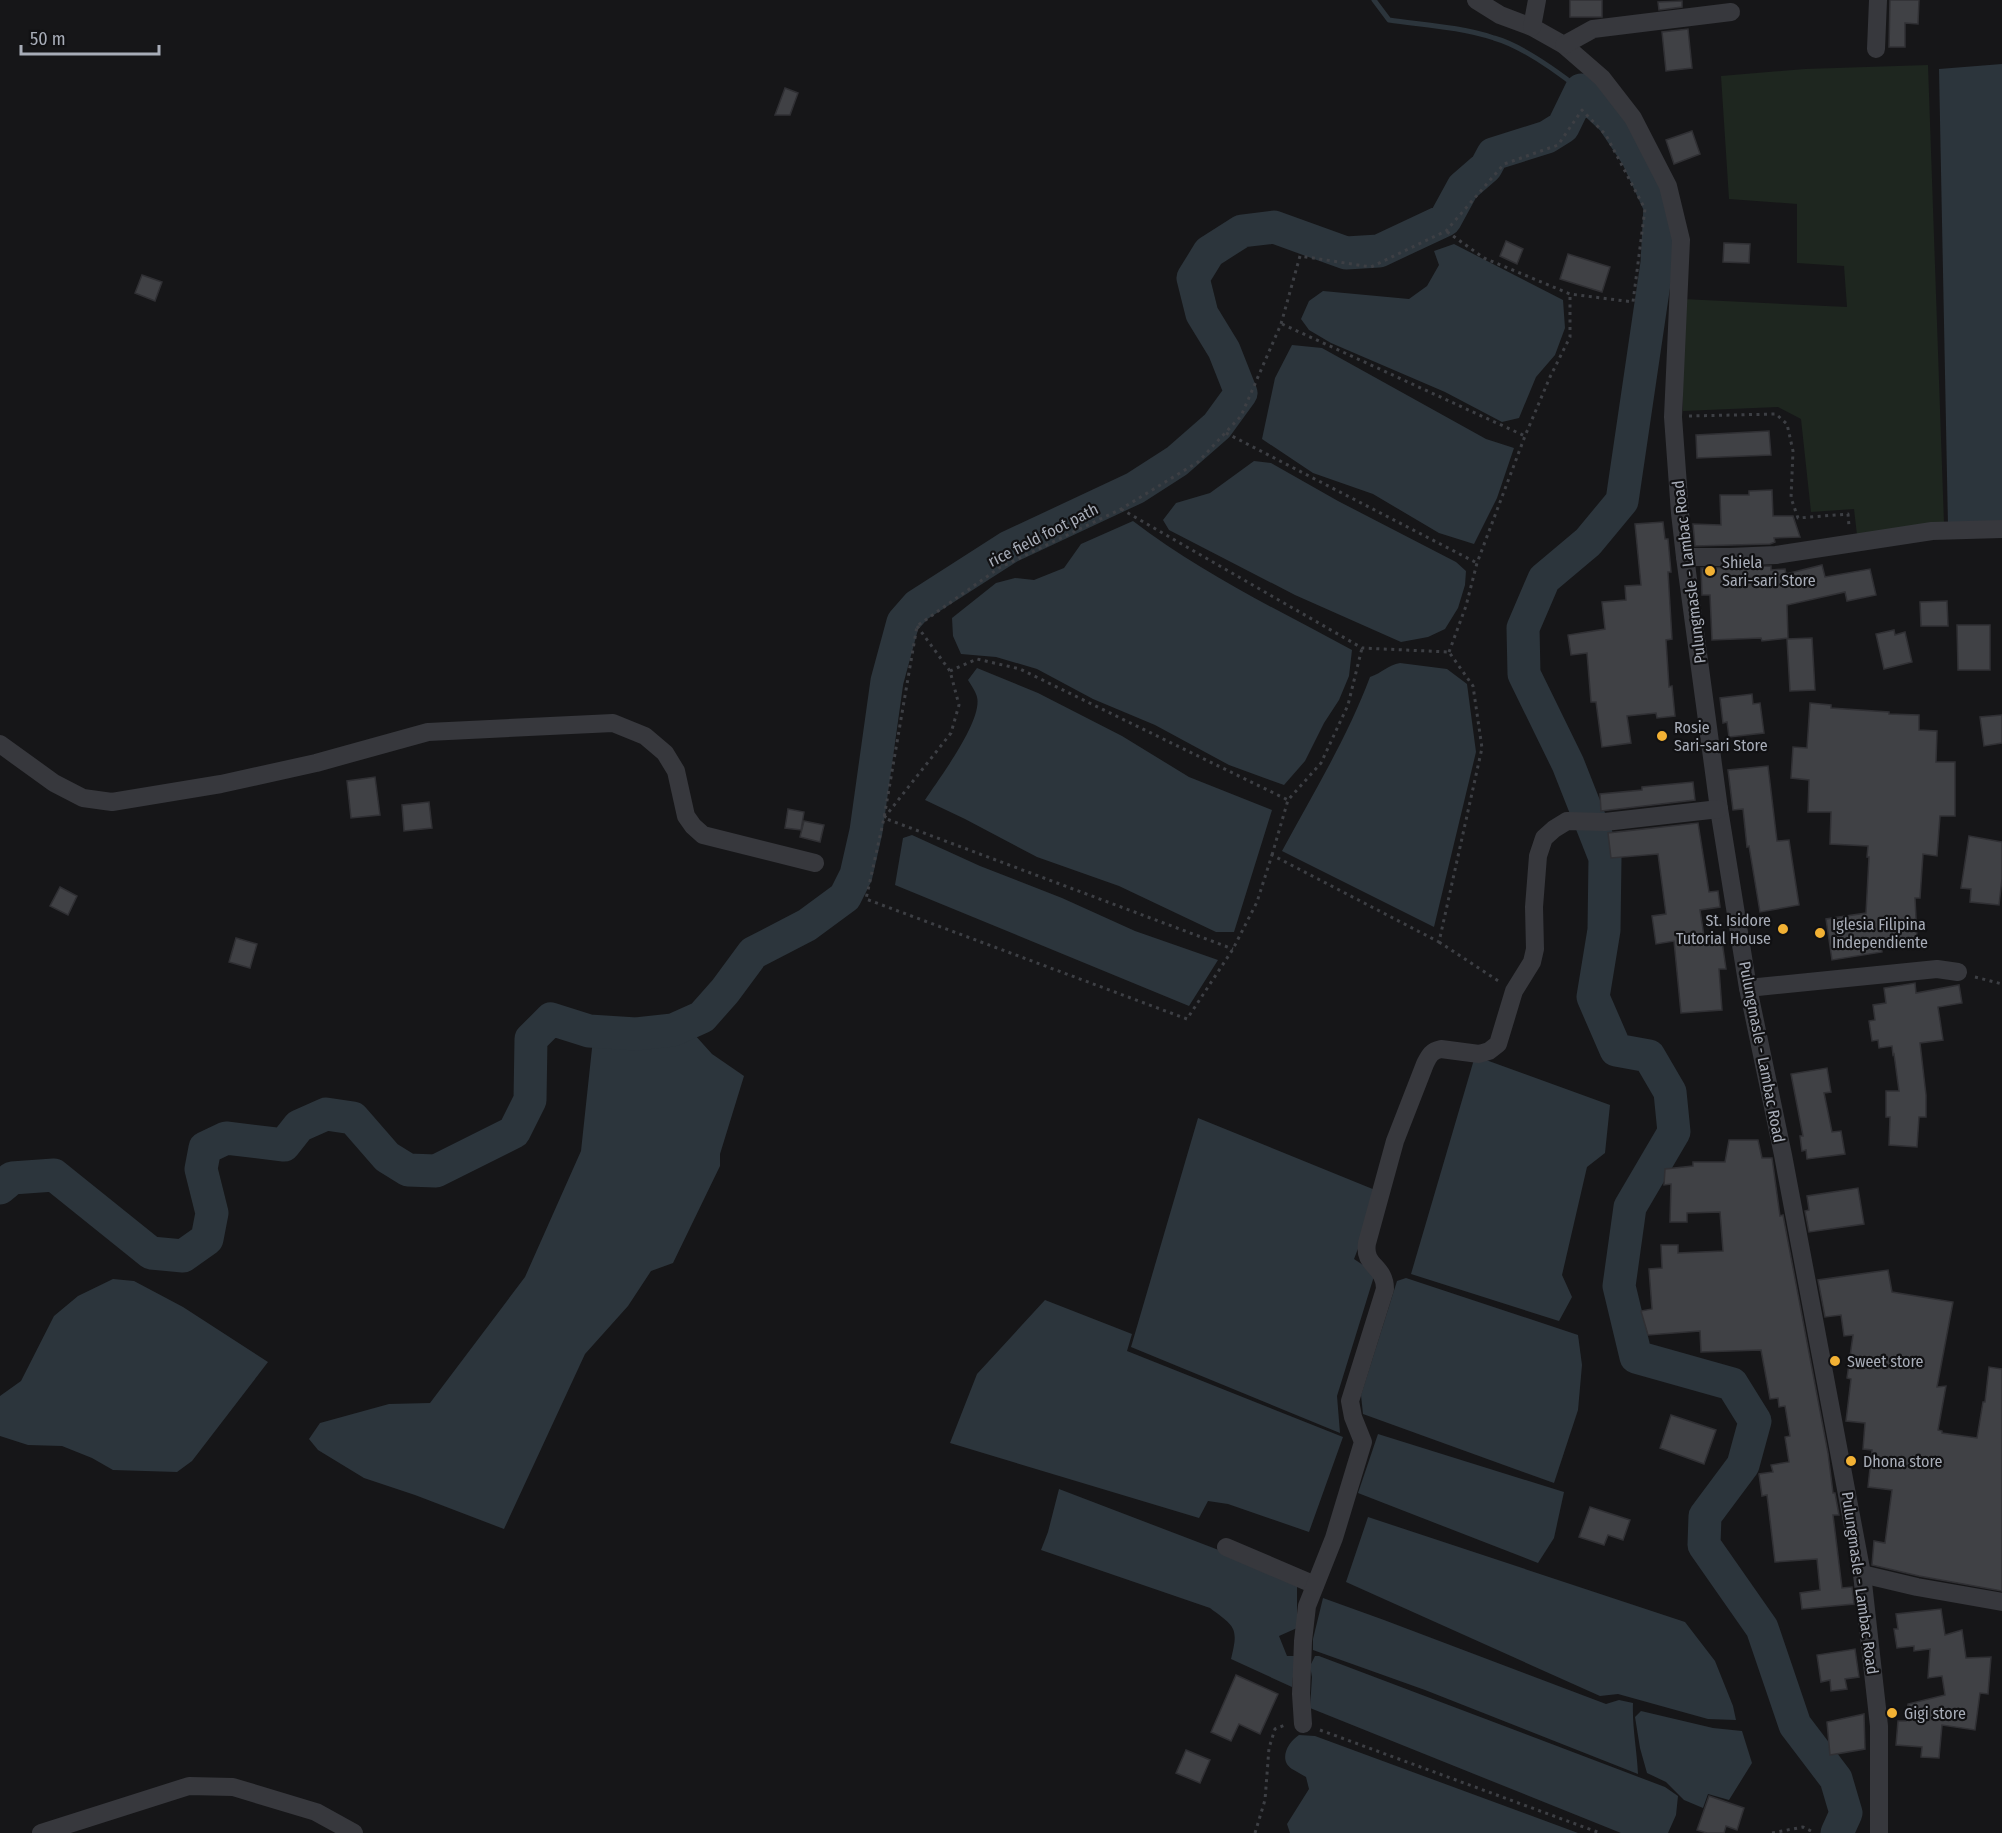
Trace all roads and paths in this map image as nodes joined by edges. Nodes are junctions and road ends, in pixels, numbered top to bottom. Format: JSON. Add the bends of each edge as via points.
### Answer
{"nodes":[{"id":1,"x":1476,"y":0,"type":"edge"},
{"id":2,"x":1537,"y":0,"type":"edge"},
{"id":3,"x":1878,"y":0,"type":"edge"},
{"id":4,"x":1731,"y":12,"type":"dead end"},
{"id":5,"x":1532,"y":27,"type":"junction"},
{"id":6,"x":1564,"y":45,"type":"junction"},
{"id":7,"x":1876,"y":49,"type":"dead end"},
{"id":8,"x":1446,"y":231,"type":"junction"},
{"id":9,"x":1570,"y":294,"type":"junction"},
{"id":10,"x":1281,"y":324,"type":"junction"},
{"id":11,"x":1673,"y":417,"type":"junction"},
{"id":12,"x":1225,"y":432,"type":"junction"},
{"id":13,"x":1525,"y":436,"type":"junction"},
{"id":14,"x":1121,"y":509,"type":"junction"},
{"id":15,"x":2002,"y":529,"type":"edge"},
{"id":16,"x":1850,"y":542,"type":"junction"},
{"id":17,"x":1685,"y":557,"type":"junction"},
{"id":18,"x":1477,"y":563,"type":"junction"},
{"id":19,"x":917,"y":626,"type":"junction"},
{"id":20,"x":1362,"y":648,"type":"junction"},
{"id":21,"x":1449,"y":652,"type":"junction"},
{"id":22,"x":950,"y":671,"type":"junction"},
{"id":23,"x":0,"y":744,"type":"edge"},
{"id":24,"x":1288,"y":801,"type":"junction"},
{"id":25,"x":1719,"y":809,"type":"junction"},
{"id":26,"x":884,"y":818,"type":"junction"},
{"id":27,"x":1272,"y":855,"type":"junction"},
{"id":28,"x":815,"y":863,"type":"dead end"},
{"id":29,"x":1438,"y":942,"type":"junction"},
{"id":30,"x":1233,"y":949,"type":"junction"},
{"id":31,"x":1958,"y":972,"type":"joint"},
{"id":32,"x":2002,"y":984,"type":"edge"},
{"id":33,"x":1748,"y":988,"type":"junction"},
{"id":34,"x":1514,"y":990,"type":"junction"},
{"id":35,"x":1226,"y":1547,"type":"dead end"},
{"id":36,"x":1862,"y":1574,"type":"junction"},
{"id":37,"x":1315,"y":1585,"type":"junction"},
{"id":38,"x":2002,"y":1602,"type":"edge"},
{"id":39,"x":1303,"y":1724,"type":"junction"},
{"id":40,"x":41,"y":1833,"type":"edge"},
{"id":41,"x":354,"y":1833,"type":"edge"},
{"id":42,"x":1255,"y":1833,"type":"edge"},
{"id":43,"x":1600,"y":1833,"type":"edge"},
{"id":44,"x":1772,"y":1833,"type":"edge"},
{"id":45,"x":1815,"y":1833,"type":"edge"},
{"id":46,"x":1879,"y":1833,"type":"edge"}],
"edges":[{"from":1,"to":5,"type":"street","name":"Pulungmasle - Lambac Road","via":[[1500,15]]},
{"from":2,"to":5,"type":"street"},
{"from":3,"to":7,"type":"street"},
{"from":4,"to":6,"type":"street","via":[[1593,29]]},
{"from":5,"to":6,"type":"street","name":"Pulungmasle - Lambac Road"},
{"from":6,"to":11,"type":"street","name":"Pulungmasle - Lambac Road","via":[[1602,78],[1633,118],[1668,186],[1681,240]]},
{"from":8,"to":9,"type":"path","name":"rice field foot path","via":[[1484,258]]},
{"from":8,"to":9,"type":"path","name":"rice field foot path","via":[[1504,165],[1558,145],[1582,110],[1606,135],[1645,209],[1633,302]]},
{"from":8,"to":10,"type":"path","name":"rice field foot path","via":[[1371,267],[1300,256]]},
{"from":9,"to":13,"type":"path","via":[[1570,337]]},
{"from":10,"to":12,"type":"path","name":"rice field foot path","via":[[1241,416]]},
{"from":10,"to":13,"type":"path"},
{"from":11,"to":16,"type":"path","via":[[1776,414],[1787,424],[1792,451],[1791,498],[1798,518],[1848,514]]},
{"from":11,"to":17,"type":"street","name":"Pulungmasle - Lambac Road"},
{"from":12,"to":14,"type":"path","name":"rice field foot path","via":[[1198,462]]},
{"from":12,"to":18,"type":"path"},
{"from":13,"to":18,"type":"path"},
{"from":14,"to":19,"type":"path","name":"rice field foot path","via":[[999,568]]},
{"from":14,"to":20,"type":"path"},
{"from":15,"to":16,"type":"street","via":[[1932,531]]},
{"from":16,"to":17,"type":"street","via":[[1776,555]]},
{"from":17,"to":25,"type":"street","name":"Pulungmasle - Lambac Road"},
{"from":18,"to":21,"type":"path"},
{"from":19,"to":22,"type":"path"},
{"from":19,"to":26,"type":"path"},
{"from":20,"to":21,"type":"path"},
{"from":20,"to":24,"type":"path","via":[[1348,705],[1321,763]]},
{"from":21,"to":29,"type":"path","via":[[1473,686],[1482,748]]},
{"from":22,"to":24,"type":"path","via":[[977,659],[1020,669]]},
{"from":22,"to":26,"type":"path","via":[[959,705],[951,733]]},
{"from":23,"to":28,"type":"street","via":[[54,783],[83,798],[112,802],[232,782],[428,732],[613,723],[645,736],[664,753],[676,771],[686,816],[703,835]]},
{"from":24,"to":27,"type":"path"},
{"from":25,"to":33,"type":"street","name":"Pulungmasle - Lambac Road","via":[[1748,944]]},
{"from":25,"to":34,"type":"street","via":[[1605,822],[1567,821],[1554,829],[1544,838],[1538,856],[1532,962]]},
{"from":26,"to":30,"type":"path"},
{"from":26,"to":30,"type":"path","via":[[866,899],[1187,1019]]},
{"from":27,"to":29,"type":"path"},
{"from":27,"to":30,"type":"path","via":[[1257,902]]},
{"from":29,"to":34,"type":"path"},
{"from":31,"to":32,"type":"path"},
{"from":31,"to":33,"type":"street","via":[[1937,969]]},
{"from":33,"to":36,"type":"street","name":"Pulungmasle - Lambac Road"},
{"from":34,"to":37,"type":"street","via":[[1498,1044],[1489,1051],[1479,1054],[1441,1049],[1430,1053],[1395,1142],[1366,1250],[1385,1280],[1385,1289],[1350,1401],[1363,1442],[1334,1538]]},
{"from":35,"to":37,"type":"street"},
{"from":36,"to":38,"type":"street"},
{"from":36,"to":46,"type":"street","name":"Pulungmasle - Lambac Road","via":[[1879,1726]]},
{"from":37,"to":39,"type":"street","via":[[1307,1606],[1303,1641]]},
{"from":39,"to":42,"type":"path","via":[[1275,1729],[1269,1748],[1265,1800]]},
{"from":39,"to":43,"type":"path"},
{"from":40,"to":41,"type":"street","via":[[189,1786],[233,1786],[316,1812]]},
{"from":44,"to":45,"type":"path","via":[[1803,1827]]}]}
